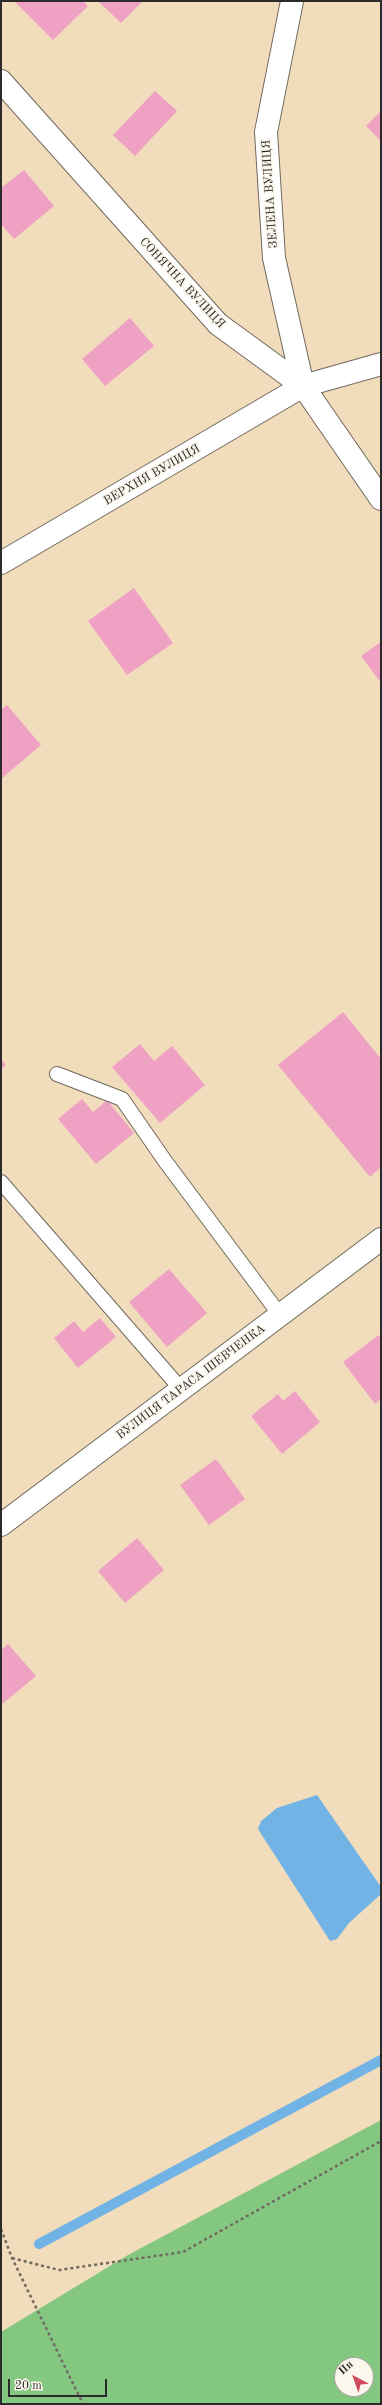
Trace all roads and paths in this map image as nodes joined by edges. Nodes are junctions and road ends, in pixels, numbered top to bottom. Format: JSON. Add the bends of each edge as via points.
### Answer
{"nodes":[{"id":1,"x":292,"y":1,"type":"edge"},
{"id":2,"x":1,"y":81,"type":"edge"},
{"id":3,"x":381,"y":364,"type":"edge"},
{"id":4,"x":303,"y":386,"type":"junction"},
{"id":5,"x":381,"y":499,"type":"edge"},
{"id":6,"x":1,"y":564,"type":"edge"},
{"id":7,"x":57,"y":1074,"type":"dead end"},
{"id":8,"x":1,"y":1182,"type":"edge"},
{"id":9,"x":381,"y":1239,"type":"edge"},
{"id":10,"x":280,"y":1315,"type":"junction"},
{"id":11,"x":181,"y":1389,"type":"junction"},
{"id":12,"x":1,"y":1525,"type":"edge"},
{"id":13,"x":381,"y":2141,"type":"edge"},
{"id":14,"x":1,"y":2229,"type":"edge"},
{"id":15,"x":12,"y":2258,"type":"junction"},
{"id":16,"x":83,"y":2404,"type":"edge"}],
"edges":[{"from":1,"to":4,"type":"street","name":"ЗЕЛЕНА ВУЛИЦЯ","via":[[266,132],[274,258]]},
{"from":2,"to":4,"type":"street","name":"СОНЯЧНА ВУЛИЦЯ","via":[[218,324]]},
{"from":3,"to":4,"type":"street","name":"ВЕРХНЯ ВУЛИЦЯ"},
{"from":4,"to":5,"type":"street","name":"СОНЯЧНА ВУЛИЦЯ"},
{"from":4,"to":6,"type":"street","name":"ВЕРХНЯ ВУЛИЦЯ"},
{"from":7,"to":10,"type":"lane","via":[[122,1099]]},
{"from":8,"to":11,"type":"lane"},
{"from":9,"to":10,"type":"street","name":"ВУЛИЦЯ ТАРАСА ШЕВЧЕНКА"},
{"from":10,"to":11,"type":"street","name":"ВУЛИЦЯ ТАРАСА ШЕВЧЕНКА"},
{"from":11,"to":12,"type":"street","name":"ВУЛИЦЯ ТАРАСА ШЕВЧЕНКА"},
{"from":13,"to":15,"type":"path","via":[[183,2252],[59,2270]]},
{"from":14,"to":15,"type":"path"},
{"from":15,"to":16,"type":"path"}]}
